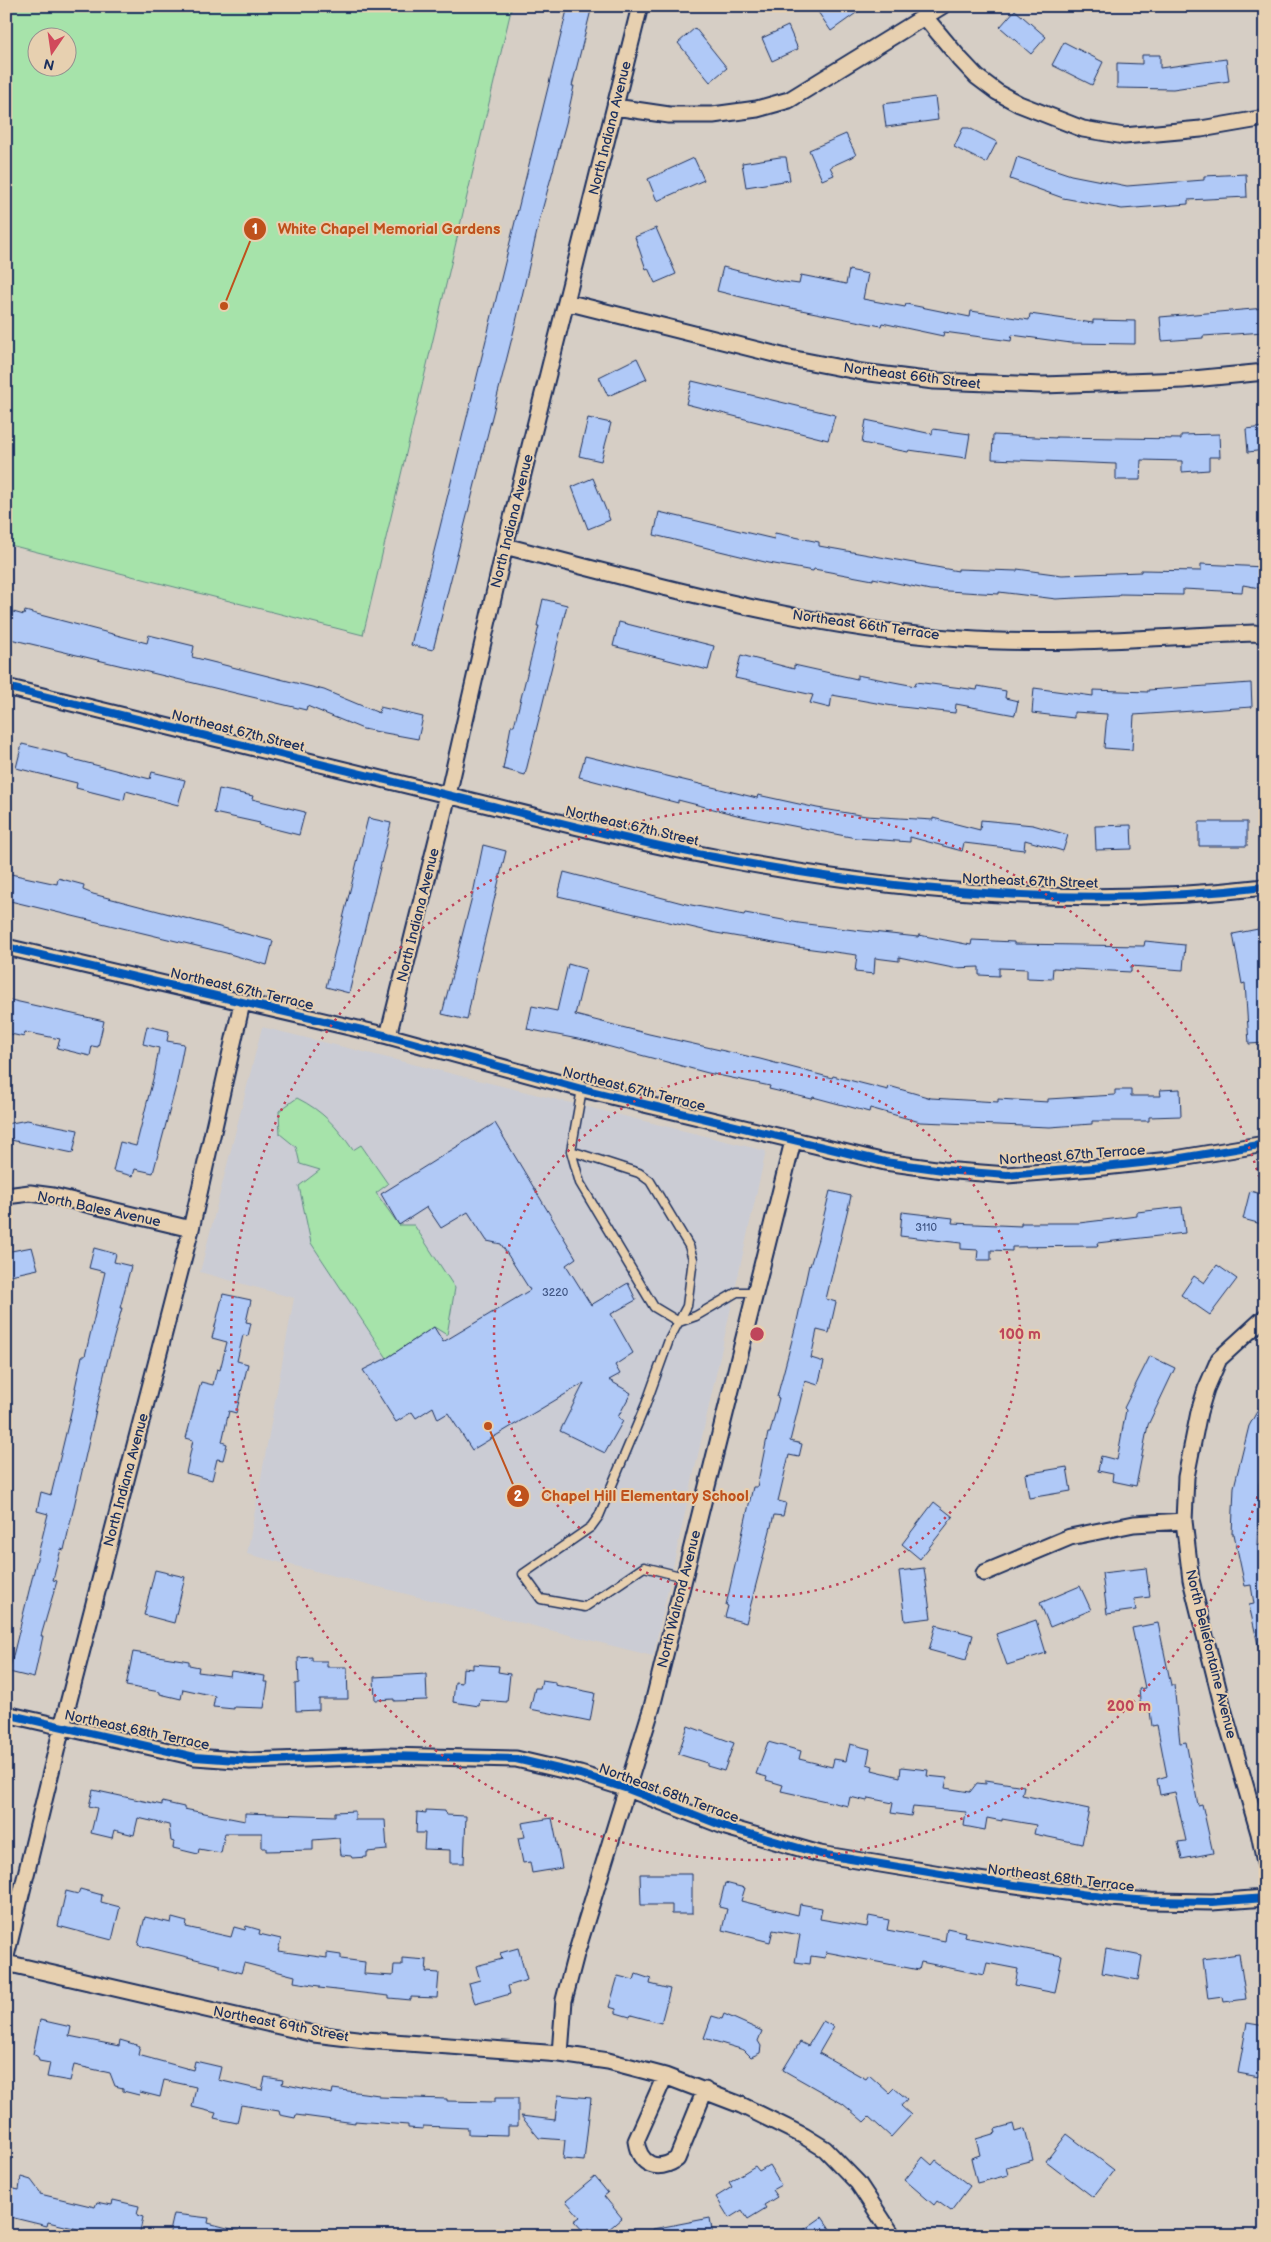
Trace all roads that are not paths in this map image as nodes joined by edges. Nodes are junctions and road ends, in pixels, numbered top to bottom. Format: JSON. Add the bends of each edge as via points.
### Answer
{"nodes":[{"id":1,"x":640,"y":6,"type":"edge"},
{"id":2,"x":942,"y":6,"type":"edge"},
{"id":3,"x":925,"y":17,"type":"junction"},
{"id":4,"x":615,"y":107,"type":"junction"},
{"id":5,"x":1265,"y":118,"type":"edge"},
{"id":6,"x":566,"y":302,"type":"junction"},
{"id":7,"x":1265,"y":372,"type":"edge"},
{"id":8,"x":505,"y":546,"type":"junction"},
{"id":9,"x":1265,"y":636,"type":"edge"},
{"id":10,"x":6,"y":687,"type":"edge"},
{"id":11,"x":448,"y":795,"type":"junction"},
{"id":12,"x":1265,"y":887,"type":"edge"},
{"id":13,"x":6,"y":947,"type":"edge"},
{"id":14,"x":242,"y":1003,"type":"junction"},
{"id":15,"x":388,"y":1036,"type":"junction"},
{"id":16,"x":582,"y":1090,"type":"junction"},
{"id":17,"x":793,"y":1141,"type":"junction"},
{"id":18,"x":1265,"y":1144,"type":"edge"},
{"id":19,"x":571,"y":1151,"type":"junction"},
{"id":20,"x":6,"y":1196,"type":"edge"},
{"id":21,"x":191,"y":1229,"type":"junction"},
{"id":22,"x":755,"y":1292,"type":"junction"},
{"id":23,"x":1265,"y":1317,"type":"edge"},
{"id":24,"x":679,"y":1322,"type":"junction"},
{"id":25,"x":1184,"y":1521,"type":"junction"},
{"id":26,"x":984,"y":1573,"type":"dead end"},
{"id":27,"x":684,"y":1578,"type":"junction"},
{"id":28,"x":6,"y":1714,"type":"edge"},
{"id":29,"x":62,"y":1727,"type":"junction"},
{"id":30,"x":628,"y":1789,"type":"junction"},
{"id":31,"x":1265,"y":1863,"type":"edge"},
{"id":32,"x":1265,"y":1898,"type":"edge"},
{"id":33,"x":6,"y":1956,"type":"edge"},
{"id":34,"x":6,"y":1963,"type":"edge"},
{"id":35,"x":560,"y":2054,"type":"junction"},
{"id":36,"x":665,"y":2076,"type":"junction"},
{"id":37,"x":705,"y":2090,"type":"junction"},
{"id":38,"x":893,"y":2236,"type":"edge"}],
"edges":[{"from":1,"to":4,"type":"street","name":"North Indiana Avenue"},
{"from":2,"to":3,"type":"street"},
{"from":3,"to":4,"type":"street","via":[[789,100],[757,109],[713,115],[669,115]]},
{"from":3,"to":5,"type":"street","via":[[977,77],[997,92],[1083,129],[1124,136],[1201,129]]},
{"from":4,"to":6,"type":"street","name":"North Indiana Avenue"},
{"from":6,"to":7,"type":"street","name":"Northeast 66th Street","via":[[790,358],[934,381],[1043,385],[1183,380]]},
{"from":6,"to":8,"type":"street","name":"North Indiana Avenue"},
{"from":8,"to":9,"type":"street","name":"Northeast 66th Terrace","via":[[742,606],[882,631],[1039,642],[1254,633]]},
{"from":8,"to":11,"type":"street","name":"North Indiana Avenue"},
{"from":10,"to":11,"type":"street","name":"Northeast 67th Street"},
{"from":11,"to":12,"type":"street","name":"Northeast 67th Street","via":[[699,854],[801,873],[972,894],[1086,896],[1210,893]]},
{"from":11,"to":15,"type":"street","name":"North Indiana Avenue"},
{"from":13,"to":14,"type":"street","name":"Northeast 67th Terrace"},
{"from":14,"to":15,"type":"street","name":"Northeast 67th Terrace"},
{"from":14,"to":21,"type":"street","name":"North Indiana Avenue"},
{"from":15,"to":16,"type":"street","name":"Northeast 67th Terrace"},
{"from":16,"to":17,"type":"street","name":"Northeast 67th Terrace"},
{"from":16,"to":19,"type":"lane"},
{"from":17,"to":18,"type":"street","name":"Northeast 67th Terrace","via":[[885,1162],[1007,1175],[1150,1162]]},
{"from":17,"to":22,"type":"street","name":"North Walrond Avenue"},
{"from":19,"to":24,"type":"lane","via":[[580,1183],[654,1307]]},
{"from":19,"to":24,"type":"lane","via":[[639,1173],[650,1181],[689,1246],[693,1259],[687,1306]]},
{"from":20,"to":21,"type":"street","name":"North Bales Avenue","via":[[53,1196]]},
{"from":21,"to":29,"type":"street","name":"North Indiana Avenue"},
{"from":22,"to":24,"type":"lane","via":[[737,1292]]},
{"from":22,"to":27,"type":"street","name":"North Walrond Avenue"},
{"from":23,"to":25,"type":"street","name":"North Bellefontaine Avenue","via":[[1220,1359],[1206,1389],[1186,1477]]},
{"from":24,"to":27,"type":"lane","via":[[600,1516],[591,1527],[523,1574],[541,1599],[584,1606],[644,1567]]},
{"from":25,"to":26,"type":"street","via":[[1134,1524],[1070,1537]]},
{"from":25,"to":31,"type":"street","name":"North Bellefontaine Avenue","via":[[1191,1580],[1224,1712],[1260,1833]]},
{"from":27,"to":30,"type":"street","name":"North Walrond Avenue"},
{"from":28,"to":29,"type":"street","name":"Northeast 68th Terrace"},
{"from":29,"to":30,"type":"street","name":"Northeast 68th Terrace","via":[[196,1757],[250,1761],[386,1756],[516,1759]]},
{"from":29,"to":33,"type":"street","name":"North Indiana Avenue"},
{"from":30,"to":32,"type":"street","name":"Northeast 68th Terrace","via":[[726,1827],[829,1856],[1110,1898],[1203,1902]]},
{"from":30,"to":35,"type":"street","name":"North Walrond Avenue","via":[[564,2000]]},
{"from":34,"to":35,"type":"street","name":"Northeast 69th Street","via":[[314,2034]]},
{"from":35,"to":36,"type":"street","via":[[608,2061]]},
{"from":36,"to":37,"type":"street"},
{"from":36,"to":37,"type":"street","via":[[636,2142],[638,2153],[645,2162],[656,2166],[668,2165],[677,2159]]},
{"from":37,"to":38,"type":"street","via":[[825,2149],[858,2183]]}]}
